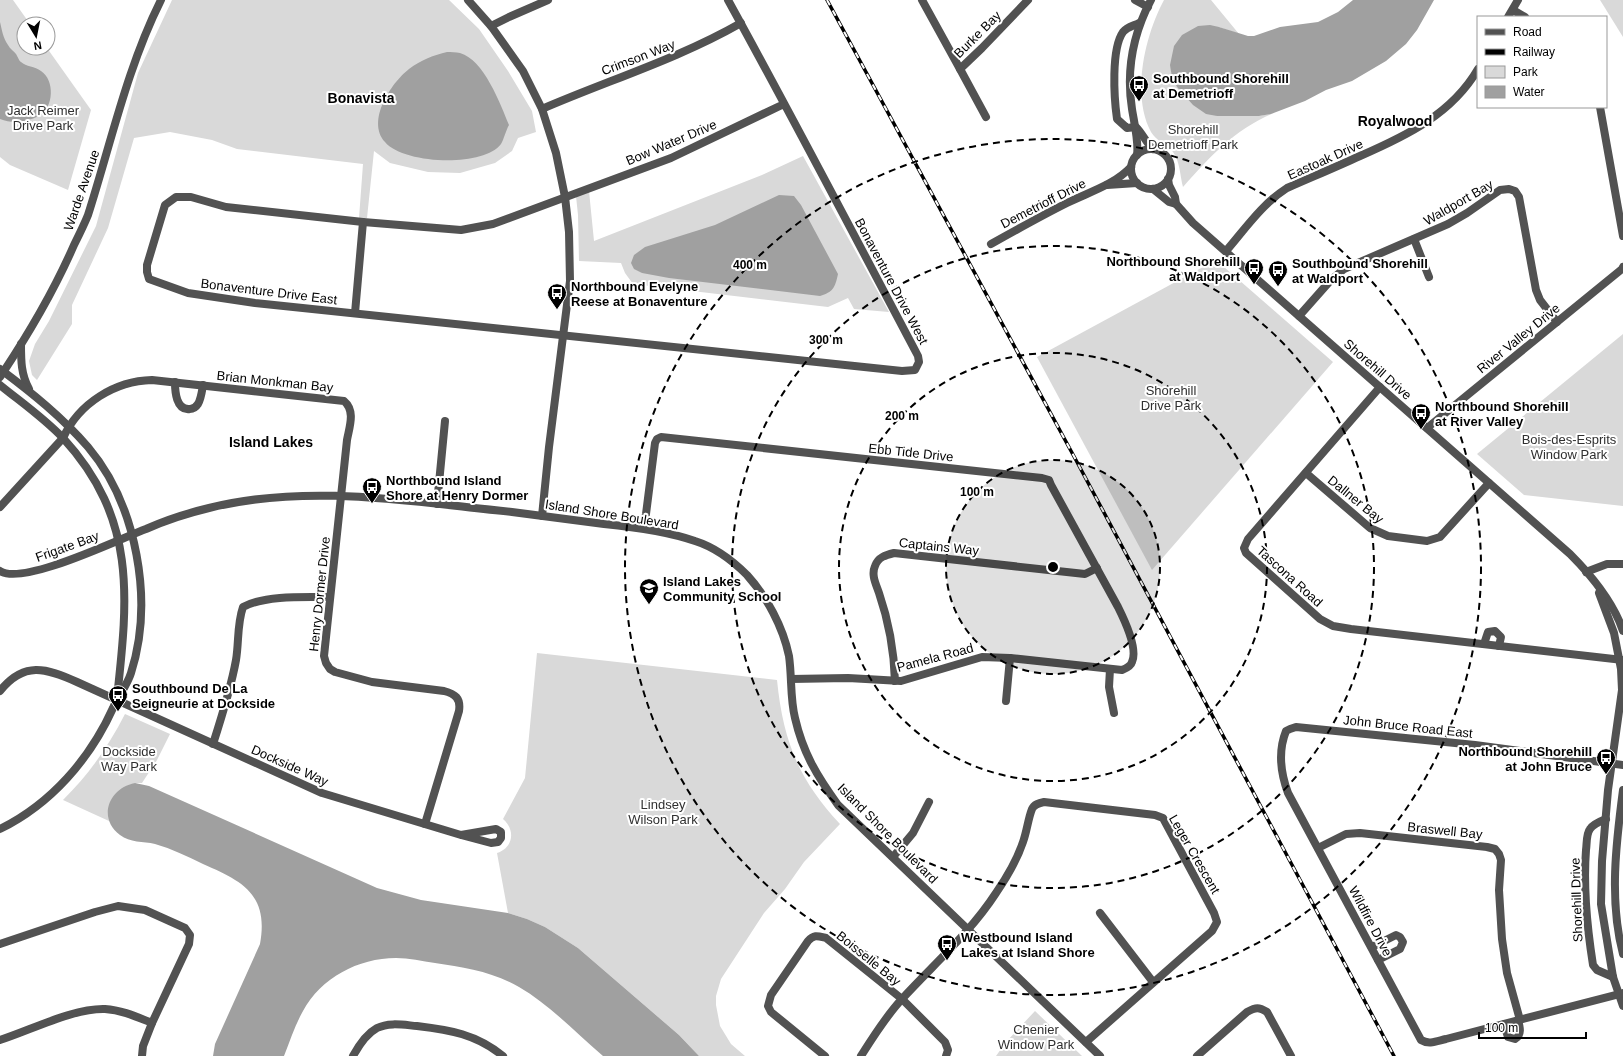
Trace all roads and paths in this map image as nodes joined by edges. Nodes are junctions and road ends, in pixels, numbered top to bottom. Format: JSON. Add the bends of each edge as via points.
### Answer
{"nodes":[{"id":1,"x":161,"y":0,"type":"edge"},
{"id":2,"x":468,"y":0,"type":"edge"},
{"id":3,"x":548,"y":0,"type":"edge"},
{"id":4,"x":728,"y":0,"type":"edge"},
{"id":5,"x":922,"y":0,"type":"edge"},
{"id":6,"x":1028,"y":0,"type":"edge"},
{"id":7,"x":1135,"y":0,"type":"edge"},
{"id":8,"x":1518,"y":0,"type":"edge"},
{"id":9,"x":1150,"y":3,"type":"edge"},
{"id":10,"x":1511,"y":13,"type":"edge"},
{"id":11,"x":1522,"y":16,"type":"edge"},
{"id":12,"x":741,"y":23,"type":"junction"},
{"id":13,"x":1139,"y":23,"type":"junction"},
{"id":14,"x":491,"y":26,"type":"junction"},
{"id":15,"x":960,"y":69,"type":"junction"},
{"id":16,"x":1477,"y":70,"type":"edge"},
{"id":17,"x":784,"y":104,"type":"junction"},
{"id":18,"x":1600,"y":108,"type":"edge"},
{"id":19,"x":542,"y":109,"type":"junction"},
{"id":20,"x":986,"y":117,"type":"dead end"},
{"id":21,"x":1136,"y":127,"type":"junction"},
{"id":22,"x":1153,"y":149,"type":"junction"},
{"id":23,"x":1137,"y":155,"type":"junction"},
{"id":24,"x":1131,"y":167,"type":"junction"},
{"id":25,"x":1168,"y":179,"type":"junction"},
{"id":26,"x":1137,"y":183,"type":"junction"},
{"id":27,"x":1107,"y":185,"type":"junction"},
{"id":28,"x":1153,"y":189,"type":"junction"},
{"id":29,"x":565,"y":197,"type":"junction"},
{"id":30,"x":1176,"y":204,"type":"junction"},
{"id":31,"x":363,"y":222,"type":"junction"},
{"id":32,"x":1623,"y":236,"type":"edge"},
{"id":33,"x":1414,"y":239,"type":"junction"},
{"id":34,"x":991,"y":244,"type":"dead end"},
{"id":35,"x":1226,"y":251,"type":"junction"},
{"id":36,"x":1623,"y":267,"type":"edge"},
{"id":37,"x":1429,"y":277,"type":"dead end"},
{"id":38,"x":355,"y":313,"type":"junction"},
{"id":39,"x":1299,"y":316,"type":"junction"},
{"id":40,"x":1557,"y":322,"type":"junction"},
{"id":41,"x":564,"y":335,"type":"junction"},
{"id":42,"x":21,"y":344,"type":"junction"},
{"id":43,"x":1,"y":372,"type":"edge"},
{"id":44,"x":175,"y":382,"type":"junction"},
{"id":45,"x":203,"y":385,"type":"junction"},
{"id":46,"x":0,"y":386,"type":"edge"},
{"id":47,"x":1380,"y":387,"type":"junction"},
{"id":48,"x":30,"y":392,"type":"junction"},
{"id":49,"x":445,"y":421,"type":"dead end"},
{"id":50,"x":68,"y":426,"type":"junction"},
{"id":51,"x":1427,"y":428,"type":"junction"},
{"id":52,"x":63,"y":438,"type":"junction"},
{"id":53,"x":1306,"y":473,"type":"junction"},
{"id":54,"x":1489,"y":483,"type":"junction"},
{"id":55,"x":341,"y":495,"type":"junction"},
{"id":56,"x":437,"y":504,"type":"junction"},
{"id":57,"x":0,"y":507,"type":"edge"},
{"id":58,"x":542,"y":516,"type":"junction"},
{"id":59,"x":643,"y":528,"type":"junction"},
{"id":60,"x":132,"y":535,"type":"junction"},
{"id":61,"x":119,"y":540,"type":"junction"},
{"id":62,"x":1623,"y":564,"type":"edge"},
{"id":63,"x":1097,"y":568,"type":"junction"},
{"id":64,"x":0,"y":571,"type":"edge"},
{"id":65,"x":1586,"y":572,"type":"junction"},
{"id":66,"x":1597,"y":587,"type":"junction"},
{"id":67,"x":330,"y":597,"type":"junction"},
{"id":68,"x":1623,"y":631,"type":"edge"},
{"id":69,"x":1484,"y":644,"type":"junction"},
{"id":70,"x":1499,"y":646,"type":"junction"},
{"id":71,"x":1010,"y":658,"type":"junction"},
{"id":72,"x":1622,"y":660,"type":"edge"},
{"id":73,"x":1131,"y":664,"type":"joint"},
{"id":74,"x":1110,"y":669,"type":"junction"},
{"id":75,"x":791,"y":679,"type":"junction"},
{"id":76,"x":895,"y":681,"type":"junction"},
{"id":77,"x":0,"y":691,"type":"edge"},
{"id":78,"x":117,"y":700,"type":"junction"},
{"id":79,"x":1006,"y":701,"type":"dead end"},
{"id":80,"x":1114,"y":713,"type":"dead end"},
{"id":81,"x":1286,"y":732,"type":"joint"},
{"id":82,"x":213,"y":744,"type":"junction"},
{"id":83,"x":1613,"y":763,"type":"junction"},
{"id":84,"x":1623,"y":765,"type":"edge"},
{"id":85,"x":1623,"y":790,"type":"edge"},
{"id":86,"x":929,"y":802,"type":"dead end"},
{"id":87,"x":1606,"y":819,"type":"junction"},
{"id":88,"x":425,"y":824,"type":"junction"},
{"id":89,"x":0,"y":829,"type":"edge"},
{"id":90,"x":460,"y":835,"type":"dead end"},
{"id":91,"x":1318,"y":848,"type":"junction"},
{"id":92,"x":893,"y":858,"type":"junction"},
{"id":93,"x":1100,"y":913,"type":"dead end"},
{"id":94,"x":969,"y":929,"type":"junction"},
{"id":95,"x":0,"y":944,"type":"edge"},
{"id":96,"x":1372,"y":947,"type":"junction"},
{"id":97,"x":1623,"y":954,"type":"edge"},
{"id":98,"x":1378,"y":960,"type":"junction"},
{"id":99,"x":1613,"y":977,"type":"junction"},
{"id":100,"x":1153,"y":982,"type":"junction"},
{"id":101,"x":1621,"y":994,"type":"edge"},
{"id":102,"x":902,"y":1000,"type":"junction"},
{"id":103,"x":1623,"y":1006,"type":"edge"},
{"id":104,"x":1519,"y":1020,"type":"junction"},
{"id":105,"x":152,"y":1023,"type":"junction"},
{"id":106,"x":1504,"y":1024,"type":"junction"},
{"id":107,"x":0,"y":1040,"type":"edge"},
{"id":108,"x":1086,"y":1042,"type":"junction"},
{"id":109,"x":142,"y":1056,"type":"edge"},
{"id":110,"x":353,"y":1056,"type":"edge"},
{"id":111,"x":503,"y":1056,"type":"edge"},
{"id":112,"x":825,"y":1056,"type":"edge"},
{"id":113,"x":861,"y":1056,"type":"edge"},
{"id":114,"x":946,"y":1056,"type":"edge"},
{"id":115,"x":1100,"y":1056,"type":"edge"},
{"id":116,"x":1196,"y":1056,"type":"edge"},
{"id":117,"x":1291,"y":1056,"type":"edge"}],
"edges":[{"from":1,"to":42,"type":"street","name":"Warde Avenue","via":[[132,72],[87,216],[60,277]]},
{"from":2,"to":14,"type":"street"},
{"from":3,"to":14,"type":"street"},
{"from":4,"to":12,"type":"street","name":"Bonaventure Drive West"},
{"from":5,"to":15,"type":"street","name":"Burke Bay"},
{"from":6,"to":15,"type":"street","name":"Burke Bay"},
{"from":7,"to":9,"type":"street"},
{"from":8,"to":10,"type":"street"},
{"from":9,"to":13,"type":"street","name":"Shorehill Drive"},
{"from":10,"to":11,"type":"street"},
{"from":12,"to":17,"type":"street","name":"Bonaventure Drive West"},
{"from":12,"to":19,"type":"street","name":"Crimson Way","via":[[676,56]]},
{"from":13,"to":21,"type":"street","name":"Shorehill Drive","via":[[1130,66],[1130,92]]},
{"from":13,"to":21,"type":"street","name":"Shorehill Drive","via":[[1126,29],[1120,38],[1115,74],[1117,119],[1127,128]]},
{"from":14,"to":19,"type":"street","via":[[523,71]]},
{"from":15,"to":20,"type":"street","name":"Burke Bay"},
{"from":16,"to":35,"type":"street","name":"Eastoak Drive","via":[[1442,112],[1420,127],[1280,193],[1266,204]]},
{"from":17,"to":29,"type":"street","name":"Bow Water Drive","via":[[671,158]]},
{"from":17,"to":41,"type":"street","name":"Bonaventure Drive West","via":[[918,356],[919,362],[915,370],[902,371]]},
{"from":18,"to":32,"type":"street"},
{"from":19,"to":29,"type":"street","via":[[556,153]]},
{"from":21,"to":22,"type":"street","name":"Shorehill Drive"},
{"from":21,"to":23,"type":"street","name":"Shorehill Drive"},
{"from":22,"to":23,"type":"street"},
{"from":22,"to":25,"type":"street","name":"Shorehill Drive","via":[[1168,158],[1171,169]]},
{"from":23,"to":24,"type":"street","name":"Shorehill Drive"},
{"from":24,"to":26,"type":"street"},
{"from":24,"to":27,"type":"street","name":"Demetrioff Drive"},
{"from":25,"to":28,"type":"street","via":[[1162,186]]},
{"from":25,"to":30,"type":"street","name":"Shorehill Drive"},
{"from":26,"to":27,"type":"street","name":"Demetrioff Drive"},
{"from":26,"to":28,"type":"street","name":"Shorehill Drive","via":[[1144,188]]},
{"from":27,"to":34,"type":"street","name":"Demetrioff Drive","via":[[1055,209]]},
{"from":28,"to":30,"type":"street","name":"Shorehill Drive","via":[[1169,202]]},
{"from":29,"to":31,"type":"street","name":"Bonaventure Drive East","via":[[493,224],[461,230]]},
{"from":29,"to":41,"type":"street","via":[[570,281]]},
{"from":30,"to":35,"type":"street","name":"Shorehill Drive","via":[[1193,223]]},
{"from":31,"to":38,"type":"street"},
{"from":31,"to":38,"type":"street","name":"Bonaventure Drive East","via":[[226,207],[191,197],[176,197],[165,205],[146,272],[149,279],[188,292],[254,304]]},
{"from":33,"to":37,"type":"street"},
{"from":33,"to":39,"type":"street","name":"Waldport Bay","via":[[1344,269]]},
{"from":33,"to":40,"type":"street","name":"Waldport Bay","via":[[1468,213],[1500,190],[1515,191],[1519,197],[1536,290],[1540,300]]},
{"from":35,"to":39,"type":"street","name":"Shorehill Drive"},
{"from":36,"to":40,"type":"street","name":"River Valley Drive"},
{"from":38,"to":41,"type":"street","name":"Bonaventure Drive East"},
{"from":39,"to":47,"type":"street","name":"Shorehill Drive"},
{"from":40,"to":51,"type":"street","name":"River Valley Drive"},
{"from":41,"to":58,"type":"street"},
{"from":42,"to":43,"type":"street","name":"Warde Avenue"},
{"from":42,"to":48,"type":"street","via":[[21,365]]},
{"from":43,"to":48,"type":"street"},
{"from":44,"to":45,"type":"street","name":"Brian Monkman Bay"},
{"from":44,"to":45,"type":"street","name":"Brian Monkman Bay","via":[[178,403],[186,409],[195,408]]},
{"from":44,"to":50,"type":"street","name":"Brian Monkman Bay","via":[[142,380],[108,390]]},
{"from":45,"to":55,"type":"street","name":"Brian Monkman Bay","via":[[344,401],[349,406],[351,414]]},
{"from":46,"to":52,"type":"street","via":[[41,417]]},
{"from":47,"to":51,"type":"street","name":"Shorehill Drive"},
{"from":47,"to":53,"type":"street","name":"Tascona Road"},
{"from":48,"to":50,"type":"street"},
{"from":49,"to":56,"type":"street"},
{"from":50,"to":52,"type":"street"},
{"from":50,"to":60,"type":"street","via":[[101,465],[114,489]]},
{"from":51,"to":54,"type":"street","name":"Shorehill Drive"},
{"from":52,"to":57,"type":"street"},
{"from":52,"to":61,"type":"street","via":[[92,475],[106,502]]},
{"from":53,"to":54,"type":"street","name":"Dallner Bay","via":[[1370,528],[1388,536],[1427,541],[1440,537]]},
{"from":53,"to":69,"type":"street","name":"Tascona Road","via":[[1248,539],[1244,548],[1251,559],[1320,619],[1333,626]]},
{"from":54,"to":65,"type":"street","name":"Shorehill Drive","via":[[1570,554]]},
{"from":55,"to":56,"type":"street","name":"Island Shore Boulevard"},
{"from":55,"to":60,"type":"street","name":"Island Shore Boulevard","via":[[284,496],[233,503],[170,520]]},
{"from":55,"to":67,"type":"street","name":"Henry Dormer Drive"},
{"from":56,"to":58,"type":"street","name":"Island Shore Boulevard"},
{"from":58,"to":59,"type":"street","name":"Island Shore Boulevard"},
{"from":59,"to":63,"type":"street","name":"Ebb Tide Drive","via":[[655,443],[661,437],[670,437],[1042,478],[1048,480]]},
{"from":59,"to":75,"type":"street","name":"Island Shore Boulevard","via":[[698,542],[726,558],[746,574],[763,595],[782,630]]},
{"from":60,"to":61,"type":"street","name":"Island Shore Boulevard"},
{"from":60,"to":78,"type":"street","via":[[139,574],[139,634],[131,674]]},
{"from":61,"to":64,"type":"street","name":"Frigate Bay","via":[[49,568],[13,575]]},
{"from":61,"to":78,"type":"street","via":[[124,569],[125,605]]},
{"from":62,"to":65,"type":"street","via":[[1600,565]]},
{"from":63,"to":73,"type":"street","name":"Ebb Tide Drive","via":[[1127,628],[1133,652]]},
{"from":63,"to":76,"type":"street","name":"Captains Way","via":[[1085,574],[894,553],[885,555],[875,565],[874,577],[891,632]]},
{"from":65,"to":66,"type":"street","name":"Shorehill Drive"},
{"from":66,"to":68,"type":"street","name":"Shorehill Drive","via":[[1618,615]]},
{"from":66,"to":72,"type":"street","name":"Shorehill Drive"},
{"from":67,"to":82,"type":"street","via":[[283,598],[251,603],[243,607],[230,690]]},
{"from":67,"to":88,"type":"street","name":"Henry Dormer Drive","via":[[324,656],[330,669],[372,682],[457,696],[459,711]]},
{"from":69,"to":70,"type":"street","name":"Tascona Road"},
{"from":69,"to":70,"type":"street","via":[[1488,632],[1495,631],[1501,636]]},
{"from":70,"to":72,"type":"street","name":"Tascona Road"},
{"from":71,"to":74,"type":"street","name":"Pamela Road"},
{"from":71,"to":76,"type":"street","name":"Pamela Road","via":[[978,658],[908,680]]},
{"from":71,"to":79,"type":"street"},
{"from":72,"to":83,"type":"street","name":"Shorehill Drive","via":[[1622,690]]},
{"from":73,"to":74,"type":"street","name":"Pamela Road","via":[[1122,670]]},
{"from":74,"to":80,"type":"street","via":[[1108,687]]},
{"from":75,"to":76,"type":"street","name":"Pamela Road","via":[[848,678]]},
{"from":75,"to":92,"type":"street","name":"Island Shore Boulevard","via":[[792,705],[801,741],[811,765],[838,805]]},
{"from":77,"to":78,"type":"street","name":"Dockside Way","via":[[22,673],[46,670]]},
{"from":78,"to":82,"type":"street","name":"Dockside Way"},
{"from":78,"to":89,"type":"street","via":[[97,740],[79,765],[42,802]]},
{"from":81,"to":83,"type":"street","name":"John Bruce Road East","via":[[1296,727],[1475,745]]},
{"from":81,"to":91,"type":"street","name":"Wildfire Drive","via":[[1281,762],[1282,777]]},
{"from":82,"to":88,"type":"street","name":"Dockside Way","via":[[322,793]]},
{"from":83,"to":84,"type":"street","name":"John Bruce Road East"},
{"from":83,"to":87,"type":"street","name":"Shorehill Drive"},
{"from":85,"to":97,"type":"street","via":[[1616,862],[1616,902]]},
{"from":86,"to":92,"type":"street","via":[[913,833]]},
{"from":87,"to":99,"type":"street","name":"Shorehill Drive","via":[[1601,904]]},
{"from":87,"to":99,"type":"street","name":"Shorehill Drive","via":[[1590,829],[1587,837],[1585,882],[1593,965],[1597,970]]},
{"from":88,"to":90,"type":"street","name":"Dockside Way"},
{"from":91,"to":96,"type":"street","name":"Wildfire Drive"},
{"from":91,"to":104,"type":"street","name":"Braswell Bay","via":[[1346,834],[1360,833],[1495,849],[1501,860],[1499,890],[1503,946]]},
{"from":92,"to":94,"type":"street","name":"Island Shore Boulevard"},
{"from":93,"to":100,"type":"street"},
{"from":94,"to":100,"type":"street","name":"Leger Crescent","via":[[1011,869],[1023,842],[1032,809],[1038,803],[1155,815],[1166,822],[1217,922],[1212,931]]},
{"from":94,"to":102,"type":"street"},
{"from":94,"to":108,"type":"street","name":"Island Shore Boulevard"},
{"from":95,"to":105,"type":"street","via":[[118,906],[145,910],[185,928],[190,935],[189,944]]},
{"from":96,"to":98,"type":"street","name":"Wildfire Drive"},
{"from":96,"to":98,"type":"street","via":[[1396,935],[1404,942],[1400,949]]},
{"from":98,"to":106,"type":"street","name":"Wildfire Drive","via":[[1421,1040],[1425,1043]]},
{"from":99,"to":101,"type":"street","name":"Shorehill Drive"},
{"from":100,"to":108,"type":"street","name":"Leger Crescent"},
{"from":101,"to":103,"type":"street","name":"Shorehill Drive"},
{"from":101,"to":104,"type":"street","name":"Wildfire Drive"},
{"from":102,"to":112,"type":"street","name":"Boisselle Bay","via":[[826,938],[817,935],[812,937],[771,995],[768,1006],[771,1012]]},
{"from":102,"to":113,"type":"street"},
{"from":102,"to":114,"type":"street","via":[[945,1042],[948,1050]]},
{"from":104,"to":106,"type":"street","name":"Wildfire Drive"},
{"from":104,"to":106,"type":"street","via":[[1520,1031],[1515,1039],[1508,1037]]},
{"from":105,"to":107,"type":"street","via":[[118,1011],[94,1009],[69,1015]]},
{"from":105,"to":109,"type":"street"},
{"from":108,"to":115,"type":"street","name":"Island Shore Boulevard"},
{"from":110,"to":111,"type":"street","via":[[360,1043],[377,1028],[398,1024],[463,1034],[488,1045]]},
{"from":116,"to":117,"type":"street","via":[[1247,1012],[1260,1007],[1267,1012]]}]}
